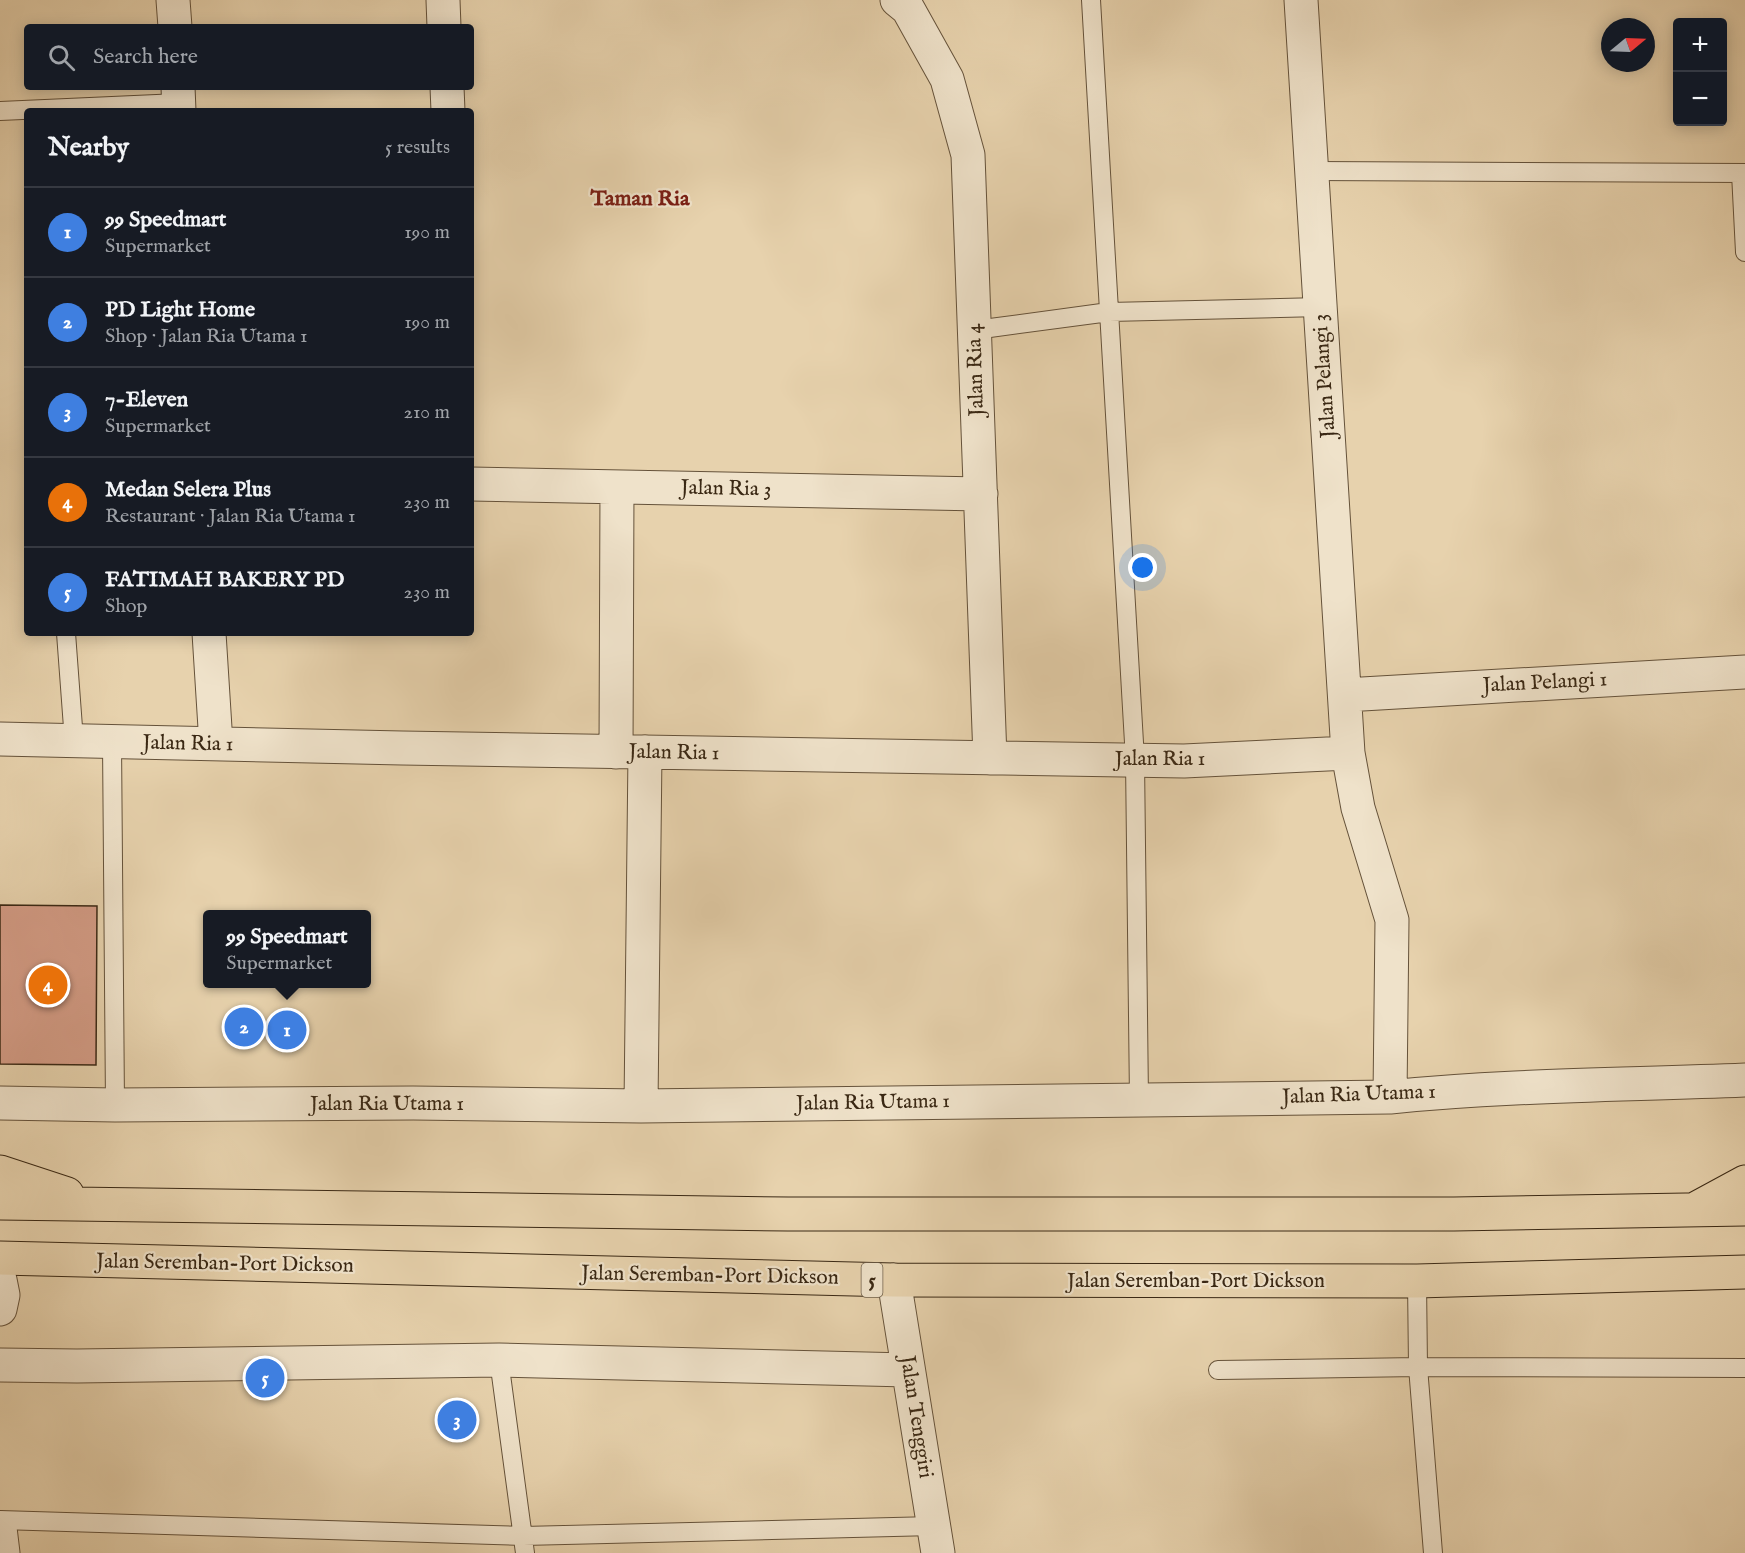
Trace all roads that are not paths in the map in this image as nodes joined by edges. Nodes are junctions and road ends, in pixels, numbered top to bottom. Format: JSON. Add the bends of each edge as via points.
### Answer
{"nodes":[{"id":1,"x":173,"y":0,"type":"edge"},
{"id":2,"x":443,"y":0,"type":"edge"},
{"id":3,"x":897,"y":0,"type":"edge"},
{"id":4,"x":1091,"y":0,"type":"edge"},
{"id":5,"x":1301,"y":0,"type":"edge"},
{"id":6,"x":175,"y":24,"type":"edge"},
{"id":7,"x":444,"y":24,"type":"edge"},
{"id":8,"x":447,"y":90,"type":"edge"},
{"id":9,"x":179,"y":100,"type":"edge"},
{"id":10,"x":71,"y":108,"type":"edge"},
{"id":11,"x":448,"y":108,"type":"edge"},
{"id":12,"x":0,"y":111,"type":"edge"},
{"id":13,"x":24,"y":111,"type":"edge"},
{"id":14,"x":1312,"y":171,"type":"junction"},
{"id":15,"x":1743,"y":173,"type":"edge"},
{"id":16,"x":1745,"y":252,"type":"edge"},
{"id":17,"x":1321,"y":307,"type":"junction"},
{"id":18,"x":1109,"y":312,"type":"junction"},
{"id":19,"x":975,"y":330,"type":"junction"},
{"id":20,"x":474,"y":484,"type":"edge"},
{"id":21,"x":617,"y":487,"type":"junction"},
{"id":22,"x":981,"y":494,"type":"junction"},
{"id":23,"x":66,"y":636,"type":"edge"},
{"id":24,"x":209,"y":636,"type":"edge"},
{"id":25,"x":1745,"y":672,"type":"edge"},
{"id":26,"x":1345,"y":695,"type":"junction"},
{"id":27,"x":0,"y":739,"type":"edge"},
{"id":28,"x":74,"y":741,"type":"junction"},
{"id":29,"x":112,"y":742,"type":"junction"},
{"id":30,"x":216,"y":744,"type":"junction"},
{"id":31,"x":630,"y":752,"type":"junction"},
{"id":32,"x":1348,"y":753,"type":"junction"},
{"id":33,"x":990,"y":758,"type":"junction"},
{"id":34,"x":1135,"y":760,"type":"junction"},
{"id":35,"x":1745,"y":1080,"type":"edge"},
{"id":36,"x":1390,"y":1097,"type":"junction"},
{"id":37,"x":1139,"y":1100,"type":"junction"},
{"id":38,"x":0,"y":1103,"type":"edge"},
{"id":39,"x":115,"y":1105,"type":"junction"},
{"id":40,"x":641,"y":1106,"type":"junction"},
{"id":41,"x":0,"y":1172,"type":"edge"},
{"id":42,"x":1745,"y":1182,"type":"edge"},
{"id":43,"x":0,"y":1203,"type":"edge"},
{"id":44,"x":102,"y":1205,"type":"junction"},
{"id":45,"x":1745,"y":1209,"type":"edge"},
{"id":46,"x":1693,"y":1211,"type":"junction"},
{"id":47,"x":0,"y":1258,"type":"edge"},
{"id":48,"x":1745,"y":1272,"type":"edge"},
{"id":49,"x":0,"y":1280,"type":"edge"},
{"id":50,"x":894,"y":1280,"type":"junction"},
{"id":51,"x":1417,"y":1281,"type":"junction"},
{"id":52,"x":0,"y":1309,"type":"edge"},
{"id":53,"x":499,"y":1360,"type":"junction"},
{"id":54,"x":0,"y":1365,"type":"edge"},
{"id":55,"x":1418,"y":1367,"type":"junction"},
{"id":56,"x":1745,"y":1368,"type":"edge"},
{"id":57,"x":908,"y":1370,"type":"junction"},
{"id":58,"x":1218,"y":1370,"type":"dead end"},
{"id":59,"x":0,"y":1520,"type":"edge"},
{"id":60,"x":0,"y":1528,"type":"edge"},
{"id":61,"x":936,"y":1540,"type":"edge"},
{"id":62,"x":524,"y":1545,"type":"edge"},
{"id":63,"x":3,"y":1553,"type":"edge"},
{"id":64,"x":1433,"y":1553,"type":"edge"}],
"edges":[{"from":1,"to":6,"type":"street"},
{"from":2,"to":7,"type":"street"},
{"from":3,"to":19,"type":"street","name":"Jalan Ria 4","via":[[908,9],[947,78],[968,155]]},
{"from":4,"to":18,"type":"lane"},
{"from":5,"to":14,"type":"street","name":"Jalan Pelangi 3"},
{"from":8,"to":11,"type":"street"},
{"from":9,"to":10,"type":"lane"},
{"from":12,"to":13,"type":"lane"},
{"from":14,"to":15,"type":"lane"},
{"from":14,"to":17,"type":"street","name":"Jalan Pelangi 3"},
{"from":15,"to":16,"type":"lane"},
{"from":17,"to":18,"type":"lane"},
{"from":17,"to":26,"type":"street","name":"Jalan Pelangi 3"},
{"from":18,"to":19,"type":"lane"},
{"from":18,"to":34,"type":"lane"},
{"from":19,"to":22,"type":"street","name":"Jalan Ria 4"},
{"from":20,"to":21,"type":"street","name":"Jalan Ria 3"},
{"from":21,"to":22,"type":"street","name":"Jalan Ria 3"},
{"from":21,"to":31,"type":"street"},
{"from":22,"to":33,"type":"street","name":"Jalan Ria 4"},
{"from":23,"to":28,"type":"lane"},
{"from":24,"to":30,"type":"street"},
{"from":25,"to":26,"type":"street","name":"Jalan Pelangi 1"},
{"from":26,"to":32,"type":"street","name":"Jalan Pelangi 3"},
{"from":27,"to":28,"type":"street","name":"Jalan Ria 1"},
{"from":28,"to":29,"type":"street","name":"Jalan Ria 1"},
{"from":29,"to":30,"type":"street","name":"Jalan Ria 1"},
{"from":29,"to":39,"type":"lane"},
{"from":30,"to":31,"type":"street","name":"Jalan Ria 1"},
{"from":31,"to":33,"type":"street","name":"Jalan Ria 1"},
{"from":31,"to":40,"type":"street"},
{"from":32,"to":34,"type":"street","name":"Jalan Ria 1"},
{"from":32,"to":36,"type":"street","name":"Jalan Pelangi 3","via":[[1358,808],[1392,920]]},
{"from":33,"to":34,"type":"street","name":"Jalan Ria 1"},
{"from":34,"to":37,"type":"lane"},
{"from":35,"to":36,"type":"street","name":"Jalan Ria Utama 1"},
{"from":36,"to":37,"type":"street","name":"Jalan Ria Utama 1"},
{"from":37,"to":40,"type":"street","name":"Jalan Ria Utama 1"},
{"from":38,"to":39,"type":"street","name":"Jalan Ria Utama 1"},
{"from":39,"to":40,"type":"street","name":"Jalan Ria Utama 1"},
{"from":41,"to":44,"type":"highway"},
{"from":42,"to":46,"type":"highway"},
{"from":43,"to":44,"type":"highway"},
{"from":44,"to":46,"type":"highway","via":[[788,1214]]},
{"from":45,"to":46,"type":"highway"},
{"from":47,"to":50,"type":"highway","name":"Jalan Seremban-Port Dickson","number":"5"},
{"from":48,"to":51,"type":"highway","name":"Jalan Seremban-Port Dickson","number":"5"},
{"from":49,"to":52,"type":"street"},
{"from":50,"to":51,"type":"highway","name":"Jalan Seremban-Port Dickson","number":"5"},
{"from":50,"to":57,"type":"street","name":"Jalan Tenggiri"},
{"from":51,"to":55,"type":"lane"},
{"from":53,"to":54,"type":"street"},
{"from":53,"to":57,"type":"street"},
{"from":53,"to":62,"type":"lane"},
{"from":55,"to":56,"type":"lane"},
{"from":55,"to":58,"type":"lane"},
{"from":55,"to":64,"type":"lane"},
{"from":57,"to":61,"type":"street","name":"Jalan Tenggiri"},
{"from":59,"to":62,"type":"lane"},
{"from":60,"to":63,"type":"street"},
{"from":61,"to":62,"type":"lane"}]}
